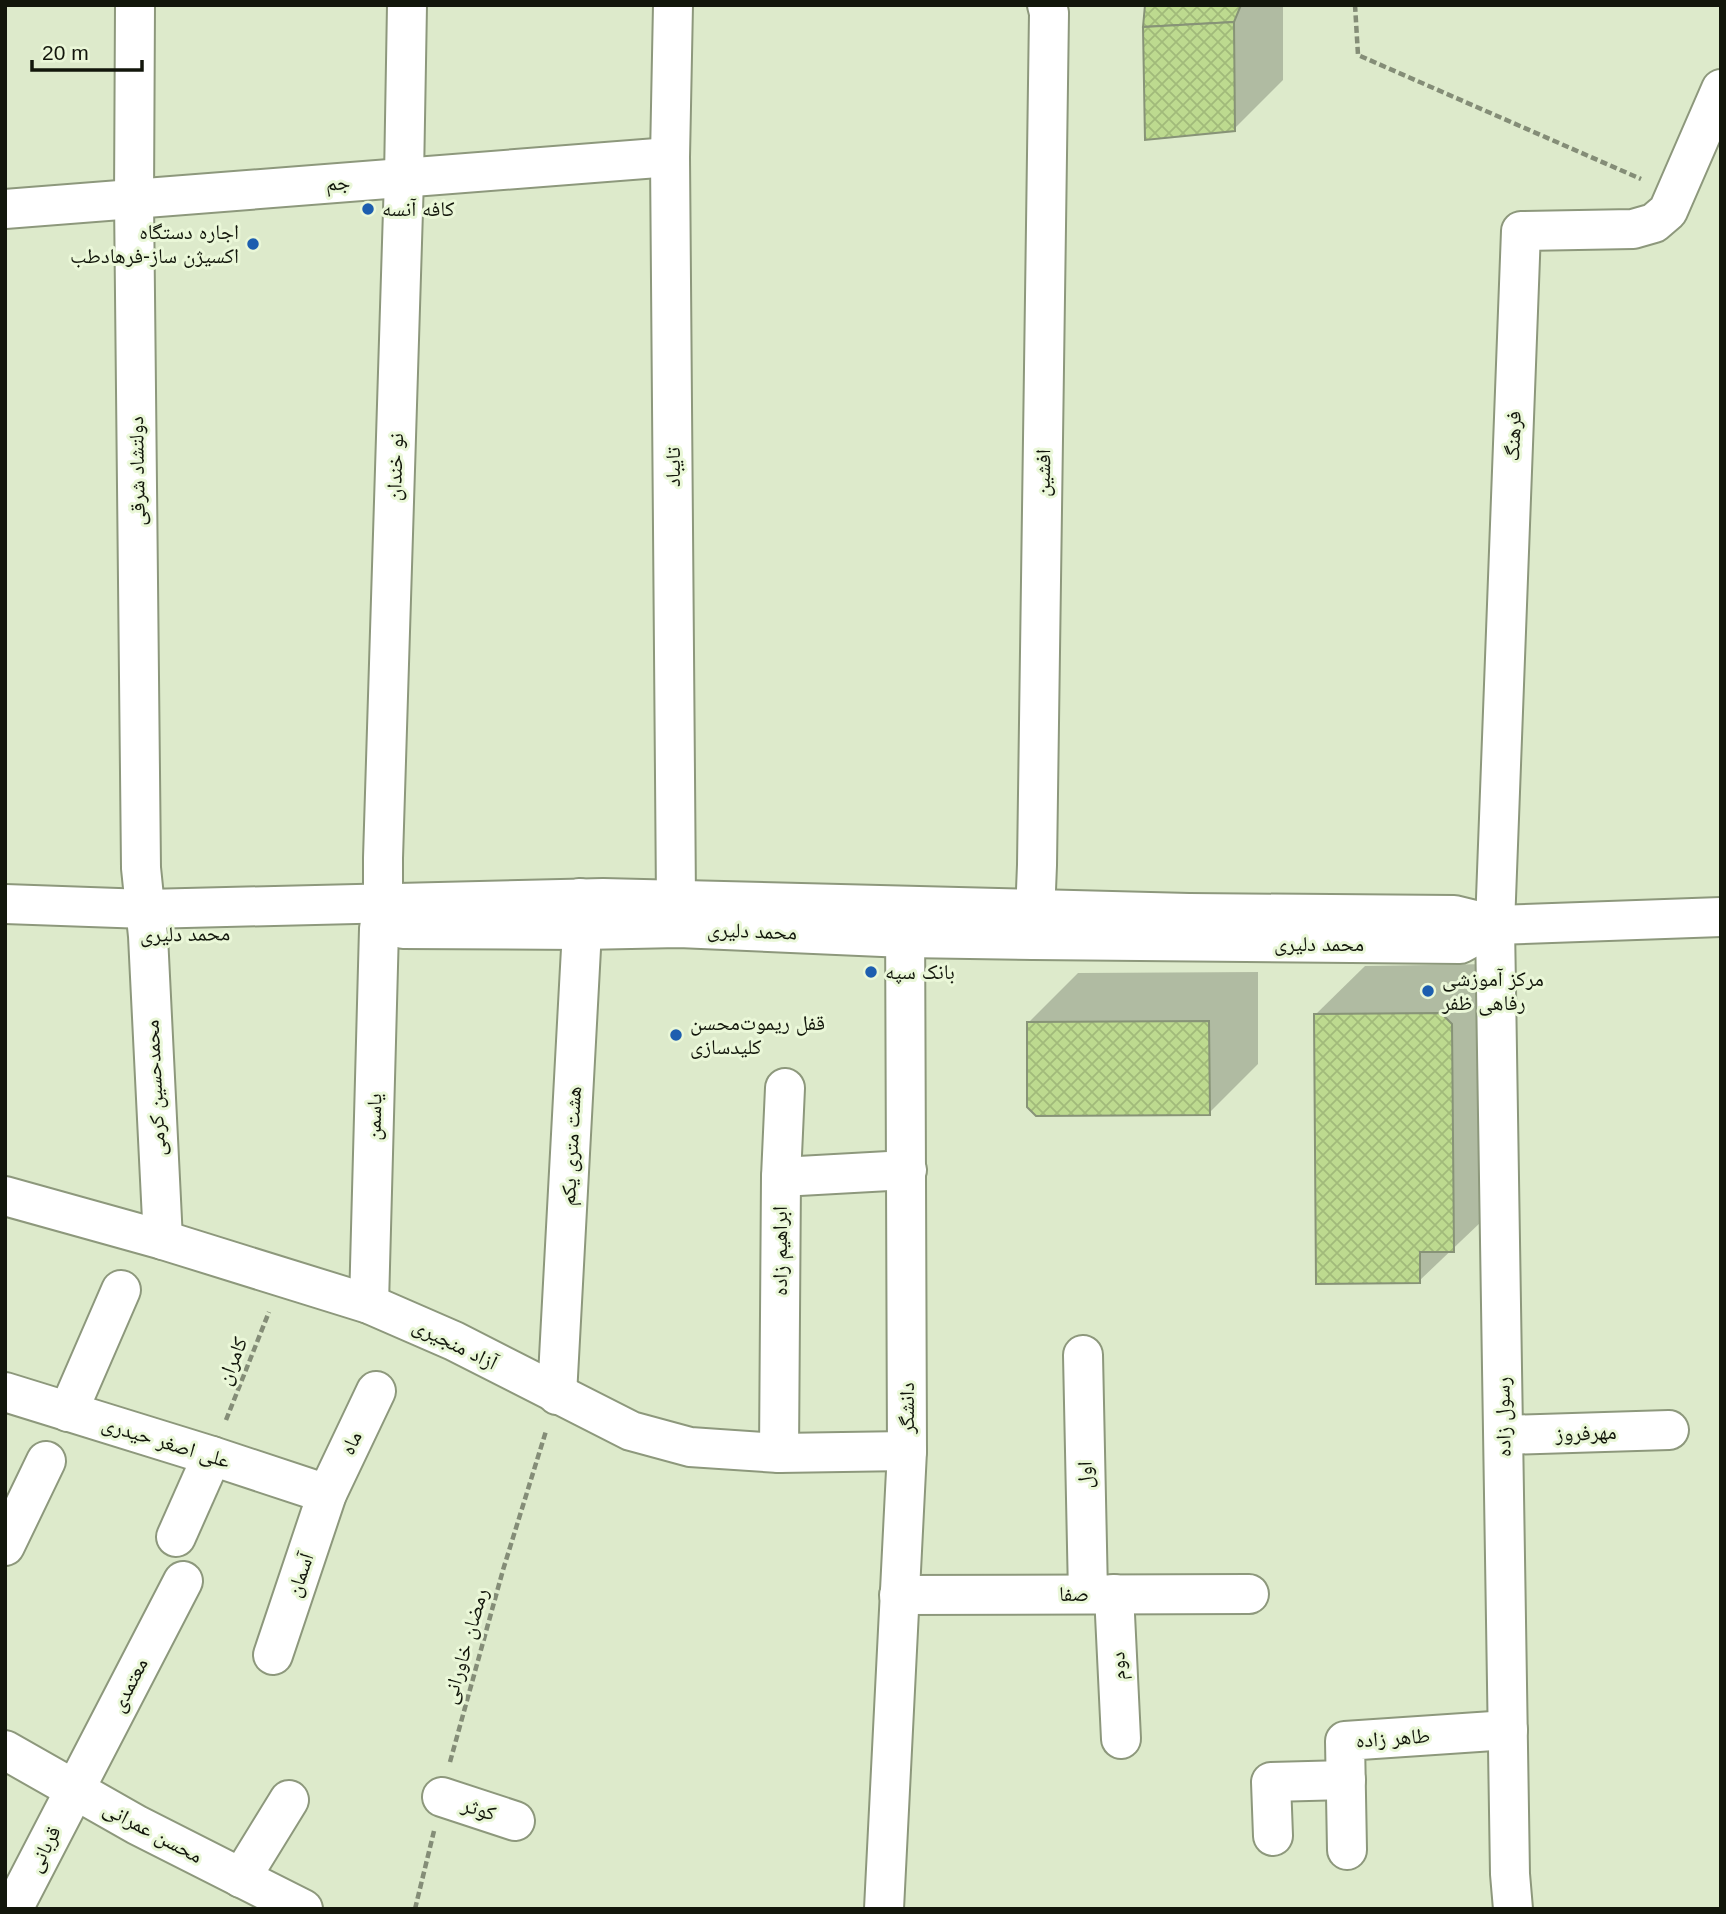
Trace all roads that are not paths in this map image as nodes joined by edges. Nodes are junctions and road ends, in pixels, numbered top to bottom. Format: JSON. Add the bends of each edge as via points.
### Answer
{"nodes":[{"id":1,"x":135,"y":5,"type":"edge"},
{"id":2,"x":407,"y":5,"type":"edge"},
{"id":3,"x":673,"y":5,"type":"edge"},
{"id":4,"x":1046,"y":5,"type":"edge"},
{"id":5,"x":1721,"y":89,"type":"edge"},
{"id":6,"x":670,"y":157,"type":"junction"},
{"id":7,"x":404,"y":178,"type":"junction"},
{"id":8,"x":134,"y":200,"type":"junction"},
{"id":9,"x":5,"y":209,"type":"edge"},
{"id":10,"x":5,"y":904,"type":"edge"},
{"id":11,"x":581,"y":914,"type":"junction"},
{"id":12,"x":678,"y":914,"type":"junction"},
{"id":13,"x":381,"y":916,"type":"junction"},
{"id":14,"x":1721,"y":917,"type":"edge"},
{"id":15,"x":905,"y":922,"type":"junction"},
{"id":16,"x":147,"y":923,"type":"junction"},
{"id":17,"x":1034,"y":925,"type":"junction"},
{"id":18,"x":1495,"y":925,"type":"junction"},
{"id":19,"x":5,"y":930,"type":"edge"},
{"id":20,"x":785,"y":1088,"type":"dead end"},
{"id":21,"x":907,"y":1170,"type":"junction"},
{"id":22,"x":781,"y":1177,"type":"junction"},
{"id":23,"x":5,"y":1196,"type":"edge"},
{"id":24,"x":163,"y":1240,"type":"junction"},
{"id":25,"x":121,"y":1290,"type":"dead end"},
{"id":26,"x":369,"y":1304,"type":"junction"},
{"id":27,"x":1083,"y":1355,"type":"dead end"},
{"id":28,"x":376,"y":1391,"type":"dead end"},
{"id":29,"x":5,"y":1392,"type":"edge"},
{"id":30,"x":558,"y":1395,"type":"junction"},
{"id":31,"x":68,"y":1412,"type":"junction"},
{"id":32,"x":1669,"y":1430,"type":"dead end"},
{"id":33,"x":1504,"y":1435,"type":"junction"},
{"id":34,"x":907,"y":1451,"type":"junction"},
{"id":35,"x":779,"y":1453,"type":"junction"},
{"id":36,"x":212,"y":1456,"type":"junction"},
{"id":37,"x":46,"y":1461,"type":"dead end"},
{"id":38,"x":327,"y":1494,"type":"junction"},
{"id":39,"x":176,"y":1536,"type":"dead end"},
{"id":40,"x":5,"y":1546,"type":"edge"},
{"id":41,"x":183,"y":1581,"type":"dead end"},
{"id":42,"x":1101,"y":1594,"type":"junction"},
{"id":43,"x":1249,"y":1594,"type":"dead end"},
{"id":44,"x":899,"y":1595,"type":"junction"},
{"id":45,"x":273,"y":1655,"type":"dead end"},
{"id":46,"x":1508,"y":1730,"type":"junction"},
{"id":47,"x":1121,"y":1739,"type":"dead end"},
{"id":48,"x":5,"y":1750,"type":"edge"},
{"id":49,"x":1346,"y":1780,"type":"junction"},
{"id":50,"x":75,"y":1790,"type":"junction"},
{"id":51,"x":442,"y":1797,"type":"road end"},
{"id":52,"x":289,"y":1800,"type":"dead end"},
{"id":53,"x":516,"y":1821,"type":"dead end"},
{"id":54,"x":1273,"y":1836,"type":"dead end"},
{"id":55,"x":1348,"y":1850,"type":"dead end"},
{"id":56,"x":270,"y":1897,"type":"edge"},
{"id":57,"x":13,"y":1909,"type":"edge"},
{"id":58,"x":884,"y":1909,"type":"edge"},
{"id":59,"x":1513,"y":1909,"type":"edge"}],
"edges":[{"from":1,"to":8,"type":"street","name":"دولتشاد شرقی"},
{"from":2,"to":7,"type":"street","name":"نو خندان"},
{"from":3,"to":6,"type":"street","name":"تایباد"},
{"from":4,"to":17,"type":"street","name":"افشین"},
{"from":5,"to":18,"type":"street","name":"فرهنگ","via":[[1668,211],[1654,223],[1633,229],[1521,231]]},
{"from":6,"to":7,"type":"street","name":"جم"},
{"from":6,"to":12,"type":"street","name":"تایباد"},
{"from":7,"to":8,"type":"street","name":"جم"},
{"from":7,"to":13,"type":"street","name":"نو خندان"},
{"from":8,"to":9,"type":"street","name":"جم"},
{"from":8,"to":16,"type":"street","name":"دولتشاد شرقی","via":[[141,868]]},
{"from":10,"to":16,"type":"street","name":"محمد دلیری"},
{"from":11,"to":12,"type":"street","name":"محمد دلیری"},
{"from":11,"to":13,"type":"street","name":"محمد دلیری"},
{"from":11,"to":30,"type":"street","name":"هشت متری یکم"},
{"from":12,"to":15,"type":"street","name":"محمد دلیری"},
{"from":13,"to":16,"type":"street","name":"محمد دلیری"},
{"from":13,"to":26,"type":"street","name":"یاسمن"},
{"from":14,"to":18,"type":"street","name":"محمد دلیری"},
{"from":15,"to":17,"type":"street","name":"محمد دلیری"},
{"from":15,"to":21,"type":"street","name":"دانشگر"},
{"from":16,"to":19,"type":"street","name":"محمد دلیری"},
{"from":16,"to":24,"type":"street","name":"محمدحسین کرمی"},
{"from":17,"to":18,"type":"street","name":"محمد دلیری","via":[[1189,913],[1454,915]]},
{"from":18,"to":33,"type":"street","name":"رسول زاده"},
{"from":20,"to":22,"type":"street"},
{"from":21,"to":22,"type":"street","name":"ابراهیم زاده"},
{"from":21,"to":34,"type":"street","name":"دانشگر"},
{"from":22,"to":35,"type":"street","name":"ابراهیم زاده"},
{"from":23,"to":24,"type":"street","name":"آزاد منجیری"},
{"from":24,"to":26,"type":"street","name":"آزاد منجیری"},
{"from":25,"to":31,"type":"street"},
{"from":26,"to":30,"type":"street","name":"آزاد منجیری","via":[[454,1341]]},
{"from":27,"to":42,"type":"street","name":"اول"},
{"from":28,"to":38,"type":"street","name":"ماه"},
{"from":29,"to":31,"type":"street","name":"علی اصغر حیدری"},
{"from":30,"to":35,"type":"street","name":"آزاد منجیری","via":[[631,1431],[690,1447]]},
{"from":31,"to":36,"type":"street","name":"علی اصغر حیدری"},
{"from":32,"to":33,"type":"street","name":"مهرفروز"},
{"from":33,"to":46,"type":"street","name":"رسول زاده"},
{"from":34,"to":35,"type":"street","name":"آزاد منجیری"},
{"from":34,"to":44,"type":"street","name":"دانشگر"},
{"from":36,"to":38,"type":"street","name":"علی اصغر حیدری"},
{"from":36,"to":39,"type":"street"},
{"from":37,"to":40,"type":"street"},
{"from":38,"to":45,"type":"street","name":"آسمان"},
{"from":41,"to":50,"type":"street","name":"معتمدی"},
{"from":42,"to":43,"type":"street","name":"صفا"},
{"from":42,"to":44,"type":"street","name":"صفا"},
{"from":42,"to":47,"type":"street","name":"دوم"},
{"from":44,"to":58,"type":"street","name":"دانشگر"},
{"from":46,"to":49,"type":"street","name":"طاهر زاده","via":[[1345,1741]]},
{"from":46,"to":59,"type":"street","name":"رسول زاده"},
{"from":48,"to":50,"type":"street","name":"محسن عمرانی"},
{"from":49,"to":54,"type":"street","via":[[1271,1782]]},
{"from":49,"to":55,"type":"street","name":"طاهر زاده"},
{"from":50,"to":56,"type":"street","name":"محسن عمرانی"},
{"from":50,"to":57,"type":"street","name":"قربانی"},
{"from":51,"to":53,"type":"street","name":"کوثر"},
{"from":52,"to":56,"type":"street"}]}
